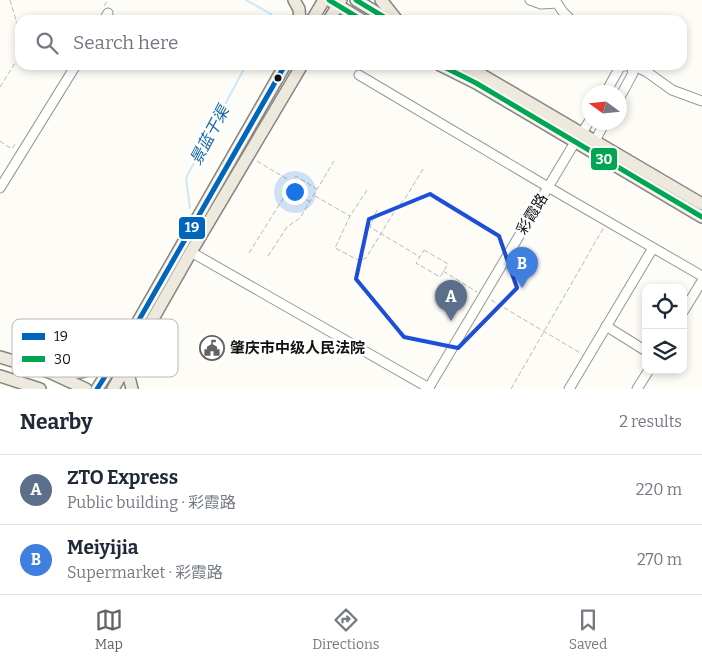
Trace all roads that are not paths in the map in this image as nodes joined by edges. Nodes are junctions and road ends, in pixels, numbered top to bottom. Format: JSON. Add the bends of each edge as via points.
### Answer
{"nodes":[{"id":1,"x":294,"y":0,"type":"edge"},
{"id":2,"x":324,"y":0,"type":"edge"},
{"id":3,"x":356,"y":0,"type":"edge"},
{"id":4,"x":381,"y":0,"type":"edge"},
{"id":5,"x":530,"y":0,"type":"edge"},
{"id":6,"x":559,"y":1,"type":"edge"},
{"id":7,"x":336,"y":2,"type":"edge"},
{"id":8,"x":300,"y":15,"type":"edge"},
{"id":9,"x":315,"y":15,"type":"edge"},
{"id":10,"x":331,"y":15,"type":"edge"},
{"id":11,"x":355,"y":15,"type":"edge"},
{"id":12,"x":381,"y":15,"type":"edge"},
{"id":13,"x":393,"y":15,"type":"edge"},
{"id":14,"x":566,"y":15,"type":"edge"},
{"id":15,"x":73,"y":70,"type":"edge"},
{"id":16,"x":291,"y":70,"type":"edge"},
{"id":17,"x":291,"y":70,"type":"edge"},
{"id":18,"x":450,"y":70,"type":"edge"},
{"id":19,"x":473,"y":70,"type":"edge"},
{"id":20,"x":619,"y":70,"type":"edge"},
{"id":21,"x":632,"y":70,"type":"edge"},
{"id":22,"x":641,"y":70,"type":"edge"},
{"id":23,"x":359,"y":75,"type":"dead end"},
{"id":24,"x":610,"y":85,"type":"edge"},
{"id":25,"x":626,"y":85,"type":"edge"},
{"id":26,"x":702,"y":101,"type":"edge"},
{"id":27,"x":583,"y":130,"type":"edge"},
{"id":28,"x":601,"y":130,"type":"edge"},
{"id":29,"x":578,"y":138,"type":"junction"},
{"id":30,"x":595,"y":141,"type":"junction"},
{"id":31,"x":548,"y":187,"type":"junction"},
{"id":32,"x":0,"y":188,"type":"edge"},
{"id":33,"x":702,"y":204,"type":"edge"},
{"id":34,"x":702,"y":217,"type":"edge"},
{"id":35,"x":652,"y":248,"type":"junction"},
{"id":36,"x":191,"y":252,"type":"junction"},
{"id":37,"x":702,"y":276,"type":"edge"},
{"id":38,"x":702,"y":281,"type":"edge"},
{"id":39,"x":687,"y":305,"type":"edge"},
{"id":40,"x":140,"y":319,"type":"edge"},
{"id":41,"x":152,"y":319,"type":"edge"},
{"id":42,"x":606,"y":326,"type":"junction"},
{"id":43,"x":642,"y":348,"type":"edge"},
{"id":44,"x":0,"y":357,"type":"edge"},
{"id":45,"x":12,"y":361,"type":"edge"},
{"id":46,"x":647,"y":374,"type":"edge"},
{"id":47,"x":0,"y":376,"type":"edge"},
{"id":48,"x":60,"y":377,"type":"edge"},
{"id":49,"x":105,"y":377,"type":"edge"},
{"id":50,"x":119,"y":377,"type":"edge"},
{"id":51,"x":40,"y":389,"type":"edge"},
{"id":52,"x":86,"y":389,"type":"edge"},
{"id":53,"x":97,"y":389,"type":"edge"},
{"id":54,"x":113,"y":389,"type":"edge"},
{"id":55,"x":428,"y":389,"type":"edge"},
{"id":56,"x":569,"y":389,"type":"edge"},
{"id":57,"x":638,"y":389,"type":"edge"}],
"edges":[{"from":1,"to":8,"type":"main road"},
{"from":2,"to":9,"type":"main road"},
{"from":3,"to":12,"type":"main road"},
{"from":4,"to":13,"type":"main road"},
{"from":5,"to":6,"type":"street","via":[[541,4]]},
{"from":6,"to":14,"type":"street"},
{"from":7,"to":10,"type":"main road"},
{"from":7,"to":11,"type":"main road"},
{"from":15,"to":32,"type":"street"},
{"from":16,"to":36,"type":"main road","via":[[248,156]]},
{"from":17,"to":40,"type":"main road"},
{"from":18,"to":29,"type":"main road"},
{"from":19,"to":29,"type":"main road"},
{"from":20,"to":24,"type":"street"},
{"from":21,"to":25,"type":"street"},
{"from":22,"to":26,"type":"street","via":[[672,90]]},
{"from":23,"to":31,"type":"street"},
{"from":27,"to":29,"type":"street","name":"彩霞路"},
{"from":28,"to":30,"type":"street"},
{"from":29,"to":30,"type":"main road"},
{"from":29,"to":31,"type":"street","name":"彩霞路"},
{"from":29,"to":34,"type":"main road"},
{"from":30,"to":33,"type":"main road"},
{"from":31,"to":35,"type":"street"},
{"from":31,"to":55,"type":"street","name":"彩霞路"},
{"from":35,"to":37,"type":"street"},
{"from":35,"to":42,"type":"street"},
{"from":36,"to":41,"type":"main road"},
{"from":36,"to":55,"type":"street"},
{"from":38,"to":39,"type":"street"},
{"from":42,"to":43,"type":"street"},
{"from":42,"to":56,"type":"street"},
{"from":44,"to":45,"type":"main road"},
{"from":46,"to":57,"type":"street"},
{"from":47,"to":51,"type":"main road"},
{"from":48,"to":52,"type":"main road"},
{"from":49,"to":53,"type":"main road"},
{"from":50,"to":54,"type":"main road"}]}
